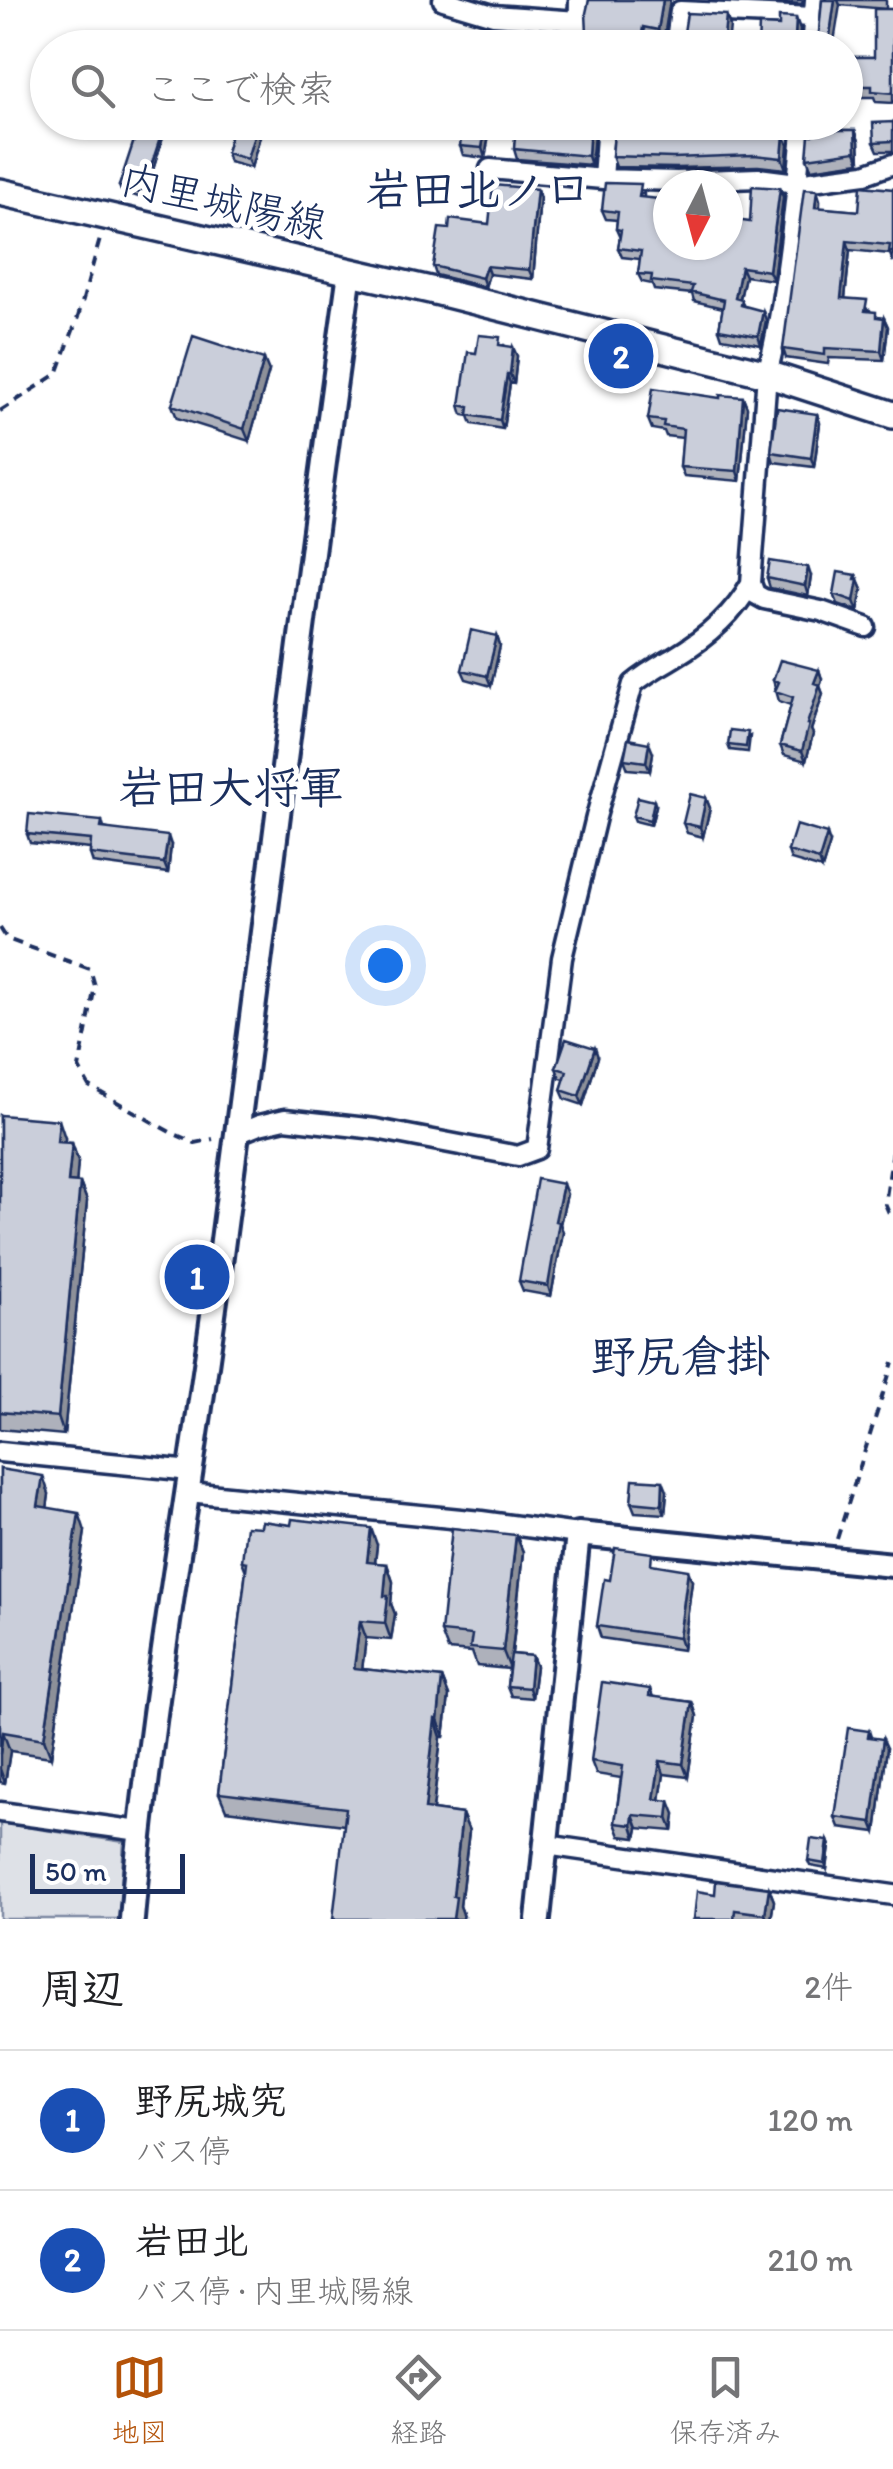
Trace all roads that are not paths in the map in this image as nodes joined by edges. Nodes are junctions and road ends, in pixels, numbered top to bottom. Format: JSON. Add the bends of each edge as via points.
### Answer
{"nodes":[{"id":1,"x":443,"y":0,"type":"edge"},
{"id":2,"x":579,"y":0,"type":"edge"},
{"id":3,"x":814,"y":8,"type":"edge"},
{"id":4,"x":578,"y":21,"type":"junction"},
{"id":5,"x":578,"y":30,"type":"edge"},
{"id":6,"x":677,"y":30,"type":"edge"},
{"id":7,"x":606,"y":140,"type":"edge"},
{"id":8,"x":801,"y":140,"type":"edge"},
{"id":9,"x":893,"y":164,"type":"edge"},
{"id":10,"x":490,"y":169,"type":"dead end"},
{"id":11,"x":604,"y":178,"type":"junction"},
{"id":12,"x":797,"y":182,"type":"junction"},
{"id":13,"x":0,"y":192,"type":"edge"},
{"id":14,"x":350,"y":272,"type":"junction"},
{"id":15,"x":766,"y":374,"type":"junction"},
{"id":16,"x":893,"y":415,"type":"edge"},
{"id":17,"x":751,"y":583,"type":"junction"},
{"id":18,"x":866,"y":627,"type":"dead end"},
{"id":19,"x":237,"y":1134,"type":"junction"},
{"id":20,"x":0,"y":1452,"type":"edge"},
{"id":21,"x":189,"y":1482,"type":"junction"},
{"id":22,"x":578,"y":1534,"type":"junction"},
{"id":23,"x":893,"y":1565,"type":"edge"},
{"id":24,"x":0,"y":1812,"type":"edge"},
{"id":25,"x":140,"y":1831,"type":"junction"},
{"id":26,"x":546,"y":1845,"type":"junction"},
{"id":27,"x":893,"y":1894,"type":"edge"},
{"id":28,"x":132,"y":1919,"type":"edge"},
{"id":29,"x":538,"y":1919,"type":"edge"}],
"edges":[{"from":1,"to":4,"type":"street","via":[[493,15]]},
{"from":2,"to":4,"type":"street"},
{"from":3,"to":6,"type":"street","via":[[680,11]]},
{"from":4,"to":5,"type":"street"},
{"from":7,"to":11,"type":"street"},
{"from":8,"to":12,"type":"street"},
{"from":9,"to":12,"type":"street"},
{"from":10,"to":11,"type":"street"},
{"from":11,"to":12,"type":"street"},
{"from":12,"to":15,"type":"street"},
{"from":13,"to":14,"type":"main road","name":"内里城陽線"},
{"from":14,"to":15,"type":"main road","name":"内里城陽線"},
{"from":14,"to":19,"type":"street"},
{"from":15,"to":16,"type":"main road","name":"内里城陽線"},
{"from":15,"to":17,"type":"street"},
{"from":17,"to":18,"type":"street","via":[[764,600]]},
{"from":17,"to":19,"type":"street","via":[[719,625],[633,684],[562,958],[537,1149],[518,1156],[285,1119]]},
{"from":19,"to":21,"type":"street"},
{"from":20,"to":21,"type":"street"},
{"from":21,"to":22,"type":"street"},
{"from":21,"to":25,"type":"street"},
{"from":22,"to":23,"type":"street"},
{"from":22,"to":26,"type":"street"},
{"from":24,"to":25,"type":"street"},
{"from":25,"to":28,"type":"street"},
{"from":26,"to":27,"type":"street"},
{"from":26,"to":29,"type":"street"}]}
